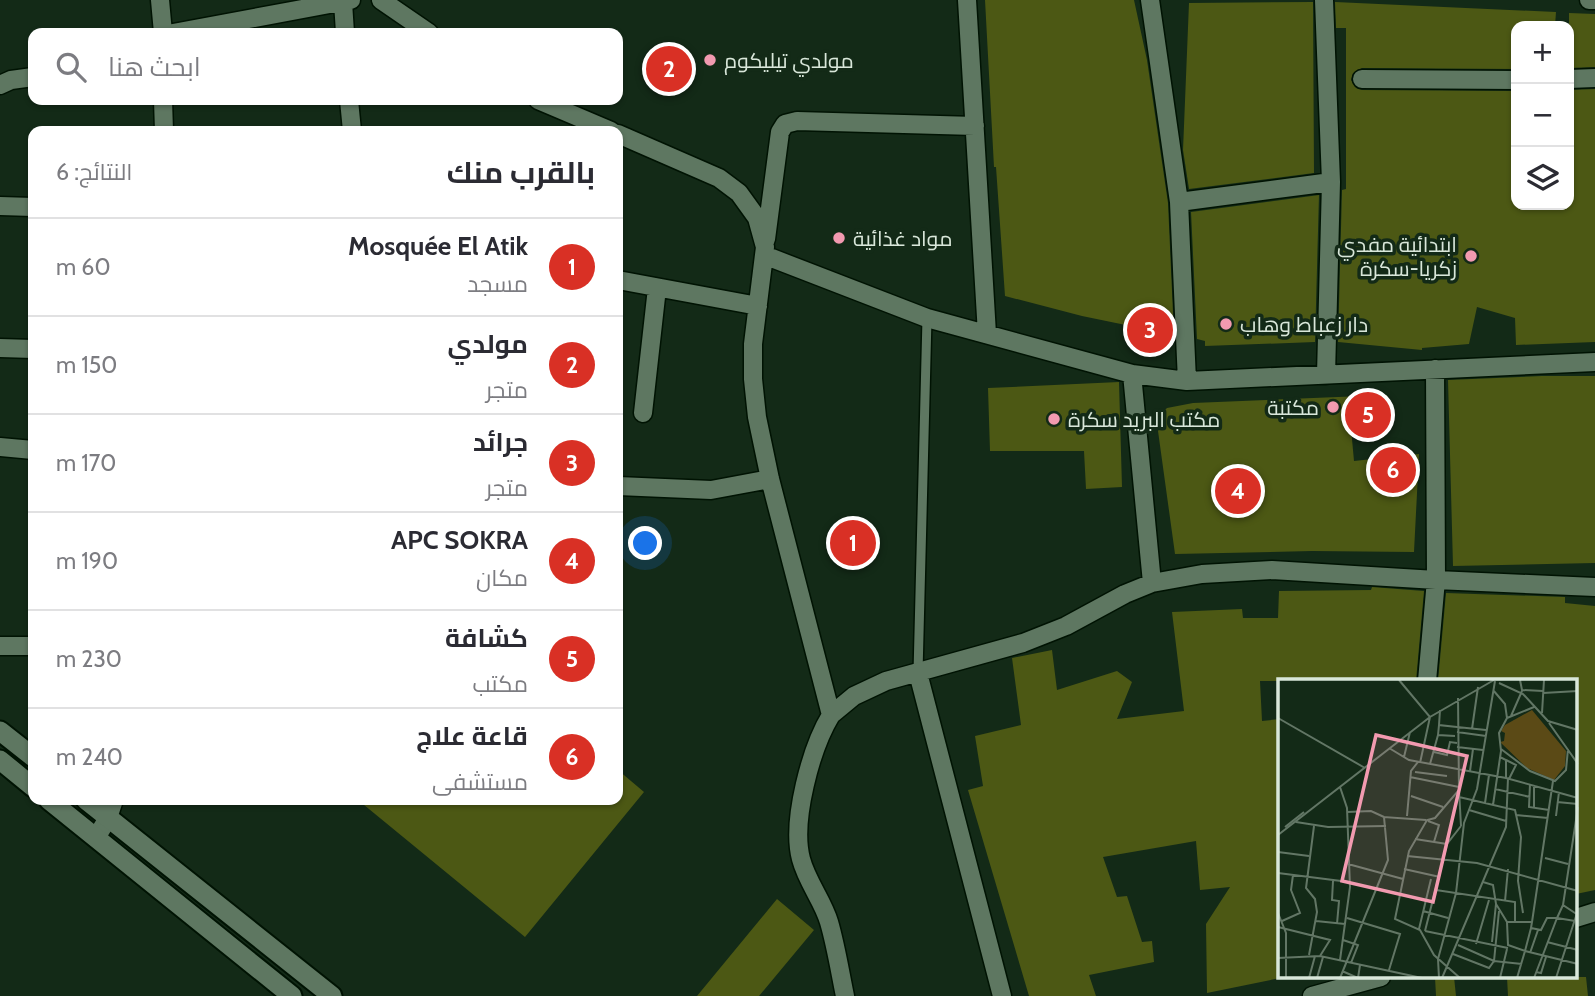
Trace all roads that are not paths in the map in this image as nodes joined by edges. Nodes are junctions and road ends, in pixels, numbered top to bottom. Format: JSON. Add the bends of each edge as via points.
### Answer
{"nodes":[{"id":1,"x":160,"y":0,"type":"edge"},
{"id":2,"x":381,"y":0,"type":"edge"},
{"id":3,"x":967,"y":0,"type":"edge"},
{"id":4,"x":1150,"y":0,"type":"edge"},
{"id":5,"x":1324,"y":0,"type":"edge"},
{"id":6,"x":1589,"y":0,"type":"edge"},
{"id":7,"x":1595,"y":0,"type":"edge"},
{"id":8,"x":347,"y":1,"type":"edge"},
{"id":9,"x":163,"y":28,"type":"edge"},
{"id":10,"x":200,"y":28,"type":"edge"},
{"id":11,"x":345,"y":28,"type":"edge"},
{"id":12,"x":422,"y":28,"type":"edge"},
{"id":13,"x":28,"y":78,"type":"edge"},
{"id":14,"x":1595,"y":78,"type":"edge"},
{"id":15,"x":1362,"y":79,"type":"dead end"},
{"id":16,"x":1574,"y":79,"type":"edge"},
{"id":17,"x":1511,"y":80,"type":"edge"},
{"id":18,"x":0,"y":85,"type":"edge"},
{"id":19,"x":163,"y":105,"type":"edge"},
{"id":20,"x":349,"y":105,"type":"edge"},
{"id":21,"x":548,"y":105,"type":"edge"},
{"id":22,"x":164,"y":126,"type":"edge"},
{"id":23,"x":352,"y":126,"type":"edge"},
{"id":24,"x":589,"y":126,"type":"edge"},
{"id":25,"x":975,"y":126,"type":"junction"},
{"id":26,"x":623,"y":136,"type":"edge"},
{"id":27,"x":1331,"y":182,"type":"junction"},
{"id":28,"x":1179,"y":202,"type":"junction"},
{"id":29,"x":0,"y":206,"type":"edge"},
{"id":30,"x":28,"y":207,"type":"edge"},
{"id":31,"x":765,"y":251,"type":"junction"},
{"id":32,"x":623,"y":281,"type":"edge"},
{"id":33,"x":657,"y":288,"type":"junction"},
{"id":34,"x":758,"y":306,"type":"junction"},
{"id":35,"x":927,"y":318,"type":"junction"},
{"id":36,"x":987,"y":334,"type":"junction"},
{"id":37,"x":0,"y":348,"type":"edge"},
{"id":38,"x":28,"y":349,"type":"edge"},
{"id":39,"x":1595,"y":362,"type":"edge"},
{"id":40,"x":1435,"y":369,"type":"junction"},
{"id":41,"x":1132,"y":374,"type":"junction"},
{"id":42,"x":1326,"y":375,"type":"junction"},
{"id":43,"x":1187,"y":381,"type":"junction"},
{"id":44,"x":643,"y":413,"type":"dead end"},
{"id":45,"x":0,"y":447,"type":"edge"},
{"id":46,"x":28,"y":450,"type":"edge"},
{"id":47,"x":769,"y":479,"type":"junction"},
{"id":48,"x":623,"y":486,"type":"edge"},
{"id":49,"x":1436,"y":580,"type":"junction"},
{"id":50,"x":1152,"y":583,"type":"junction"},
{"id":51,"x":1595,"y":587,"type":"edge"},
{"id":52,"x":0,"y":646,"type":"edge"},
{"id":53,"x":28,"y":646,"type":"edge"},
{"id":54,"x":918,"y":673,"type":"junction"},
{"id":55,"x":1427,"y":679,"type":"edge"},
{"id":56,"x":831,"y":715,"type":"junction"},
{"id":57,"x":0,"y":731,"type":"edge"},
{"id":58,"x":28,"y":753,"type":"edge"},
{"id":59,"x":0,"y":760,"type":"edge"},
{"id":60,"x":28,"y":783,"type":"edge"},
{"id":61,"x":54,"y":805,"type":"edge"},
{"id":62,"x":111,"y":809,"type":"edge"},
{"id":63,"x":96,"y":838,"type":"junction"},
{"id":64,"x":1377,"y":978,"type":"edge"},
{"id":65,"x":292,"y":996,"type":"edge"},
{"id":66,"x":332,"y":996,"type":"edge"},
{"id":67,"x":845,"y":996,"type":"edge"},
{"id":68,"x":1002,"y":996,"type":"edge"},
{"id":69,"x":1312,"y":996,"type":"edge"}],
"edges":[{"from":1,"to":9,"type":"street"},
{"from":2,"to":12,"type":"street"},
{"from":3,"to":25,"type":"street"},
{"from":4,"to":28,"type":"street"},
{"from":5,"to":27,"type":"street"},
{"from":6,"to":7,"type":"street"},
{"from":8,"to":10,"type":"street"},
{"from":8,"to":11,"type":"street"},
{"from":13,"to":18,"type":"street"},
{"from":14,"to":16,"type":"street"},
{"from":15,"to":17,"type":"street"},
{"from":19,"to":22,"type":"street"},
{"from":20,"to":23,"type":"street"},
{"from":21,"to":24,"type":"street"},
{"from":25,"to":31,"type":"street","via":[[785,124],[780,132]]},
{"from":25,"to":36,"type":"street"},
{"from":26,"to":31,"type":"street","via":[[719,178],[739,193],[757,218]]},
{"from":27,"to":28,"type":"street"},
{"from":27,"to":42,"type":"street"},
{"from":28,"to":43,"type":"street"},
{"from":29,"to":30,"type":"street"},
{"from":31,"to":34,"type":"street"},
{"from":31,"to":35,"type":"street"},
{"from":32,"to":33,"type":"street"},
{"from":33,"to":34,"type":"street"},
{"from":33,"to":44,"type":"street"},
{"from":34,"to":47,"type":"street","via":[[753,379]]},
{"from":35,"to":36,"type":"street"},
{"from":35,"to":54,"type":"lane"},
{"from":36,"to":41,"type":"street"},
{"from":37,"to":38,"type":"street"},
{"from":39,"to":40,"type":"street"},
{"from":40,"to":42,"type":"street"},
{"from":40,"to":49,"type":"street"},
{"from":41,"to":43,"type":"street"},
{"from":41,"to":50,"type":"street"},
{"from":42,"to":43,"type":"street"},
{"from":45,"to":46,"type":"street"},
{"from":47,"to":48,"type":"street","via":[[711,490]]},
{"from":47,"to":56,"type":"street"},
{"from":49,"to":50,"type":"street","via":[[1272,570],[1202,574]]},
{"from":49,"to":51,"type":"street"},
{"from":49,"to":55,"type":"street"},
{"from":50,"to":54,"type":"street","via":[[1023,643]]},
{"from":52,"to":53,"type":"street"},
{"from":54,"to":56,"type":"street","via":[[854,696]]},
{"from":54,"to":68,"type":"street"},
{"from":56,"to":67,"type":"street","via":[[820,732],[797,823],[800,857],[829,920]]},
{"from":57,"to":58,"type":"street"},
{"from":59,"to":60,"type":"street"},
{"from":61,"to":63,"type":"street"},
{"from":62,"to":63,"type":"street"},
{"from":62,"to":66,"type":"street"},
{"from":63,"to":65,"type":"street"},
{"from":64,"to":69,"type":"street"}]}
